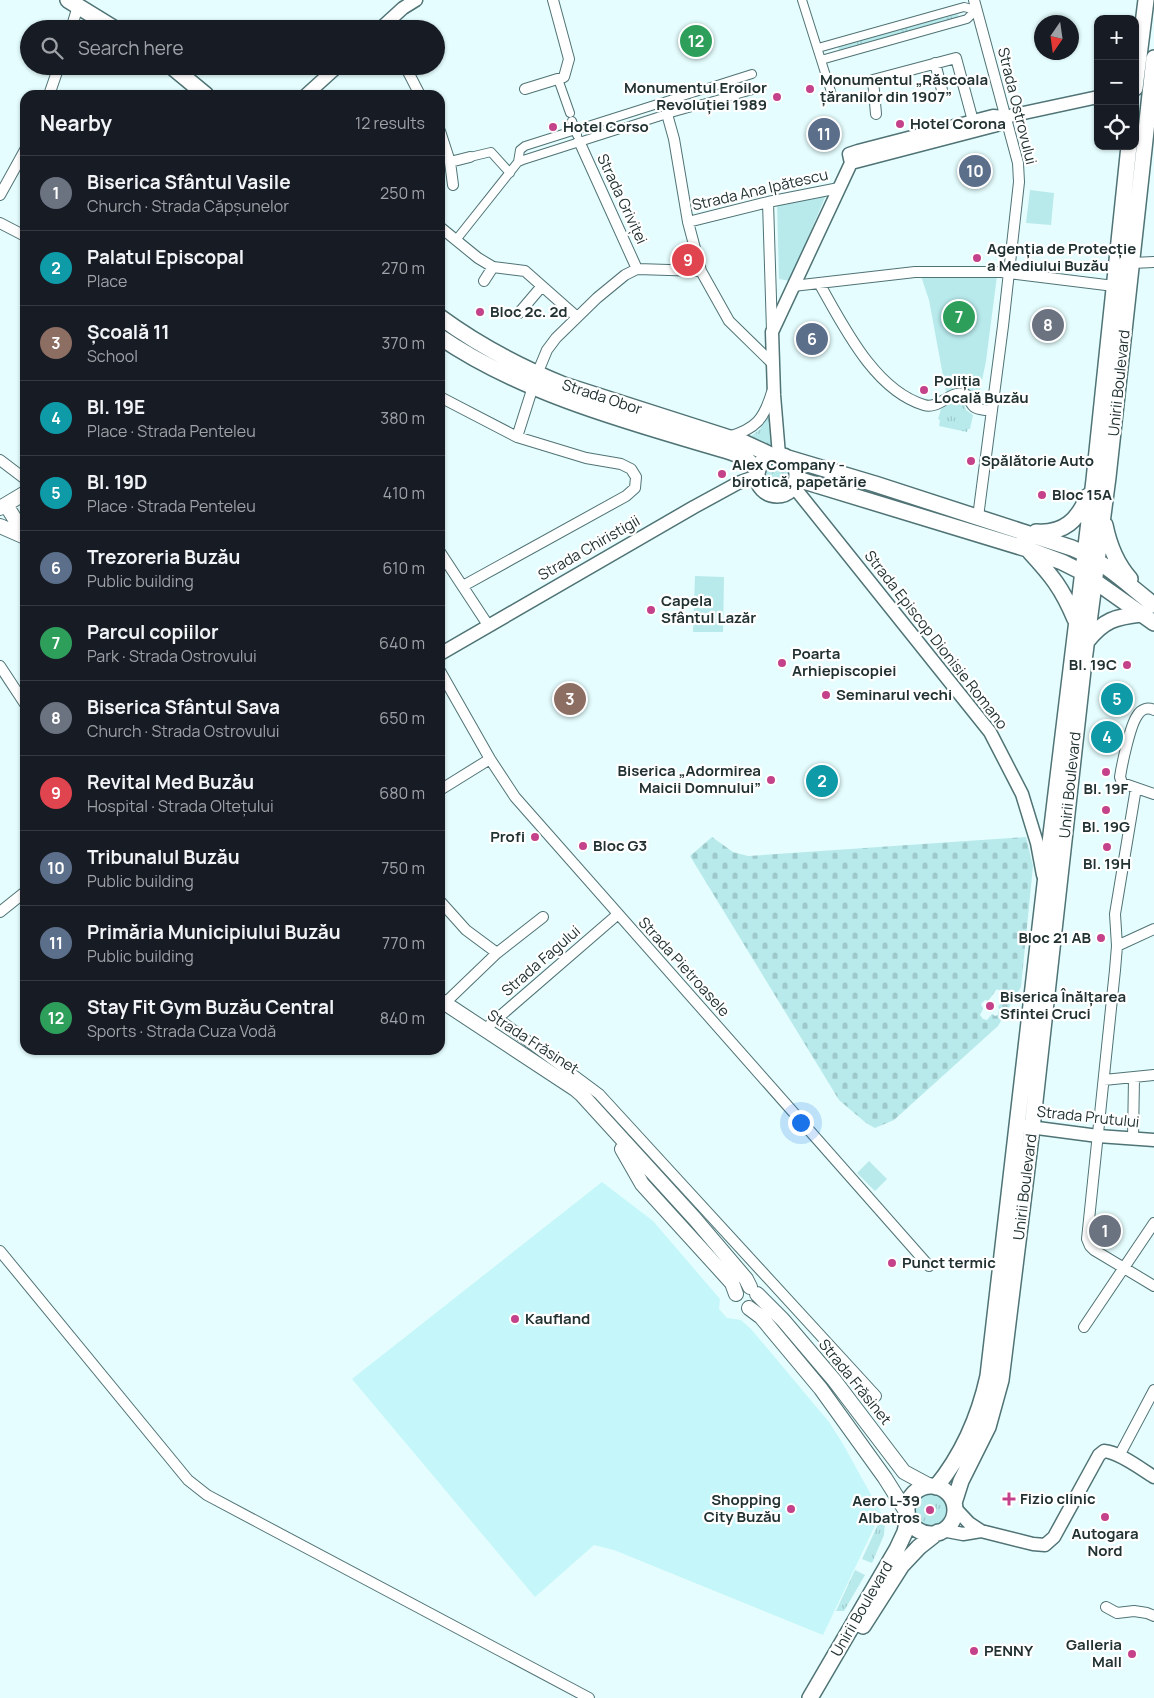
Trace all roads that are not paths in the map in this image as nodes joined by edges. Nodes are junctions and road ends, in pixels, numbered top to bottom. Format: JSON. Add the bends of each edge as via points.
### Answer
{"nodes":[{"id":1,"x":416,"y":0,"type":"edge"},
{"id":2,"x":553,"y":0,"type":"edge"},
{"id":3,"x":802,"y":0,"type":"edge"},
{"id":4,"x":1146,"y":0,"type":"edge"},
{"id":5,"x":73,"y":3,"type":"edge"},
{"id":6,"x":975,"y":5,"type":"edge"},
{"id":7,"x":72,"y":20,"type":"edge"},
{"id":8,"x":100,"y":20,"type":"edge"},
{"id":9,"x":391,"y":20,"type":"edge"},
{"id":10,"x":818,"y":48,"type":"junction"},
{"id":11,"x":1154,"y":58,"type":"edge"},
{"id":12,"x":821,"y":60,"type":"junction"},
{"id":13,"x":1138,"y":60,"type":"edge"},
{"id":14,"x":935,"y":63,"type":"junction"},
{"id":15,"x":752,"y":74,"type":"dead end"},
{"id":16,"x":56,"y":75,"type":"edge"},
{"id":17,"x":182,"y":75,"type":"edge"},
{"id":18,"x":328,"y":75,"type":"edge"},
{"id":19,"x":410,"y":75,"type":"edge"},
{"id":20,"x":561,"y":78,"type":"junction"},
{"id":21,"x":1152,"y":83,"type":"edge"},
{"id":22,"x":1139,"y":86,"type":"edge"},
{"id":23,"x":525,"y":89,"type":"dead end"},
{"id":24,"x":756,"y":89,"type":"dead end"},
{"id":25,"x":51,"y":90,"type":"edge"},
{"id":26,"x":200,"y":90,"type":"edge"},
{"id":27,"x":312,"y":90,"type":"edge"},
{"id":28,"x":417,"y":90,"type":"edge"},
{"id":29,"x":942,"y":90,"type":"dead end"},
{"id":30,"x":832,"y":98,"type":"dead end"},
{"id":31,"x":1094,"y":99,"type":"edge"},
{"id":32,"x":663,"y":103,"type":"junction"},
{"id":33,"x":667,"y":114,"type":"junction"},
{"id":34,"x":876,"y":114,"type":"dead end"},
{"id":35,"x":1005,"y":117,"type":"junction"},
{"id":36,"x":973,"y":121,"type":"junction"},
{"id":37,"x":577,"y":136,"type":"junction"},
{"id":38,"x":445,"y":146,"type":"edge"},
{"id":39,"x":1129,"y":150,"type":"edge"},
{"id":40,"x":470,"y":157,"type":"joint"},
{"id":41,"x":850,"y":158,"type":"junction"},
{"id":42,"x":20,"y":159,"type":"edge"},
{"id":43,"x":450,"y":162,"type":"junction"},
{"id":44,"x":518,"y":162,"type":"junction"},
{"id":45,"x":510,"y":173,"type":"junction"},
{"id":46,"x":453,"y":185,"type":"dead end"},
{"id":47,"x":839,"y":188,"type":"junction"},
{"id":48,"x":0,"y":195,"type":"edge"},
{"id":49,"x":768,"y":202,"type":"junction"},
{"id":50,"x":688,"y":222,"type":"junction"},
{"id":51,"x":0,"y":224,"type":"edge"},
{"id":52,"x":445,"y":231,"type":"edge"},
{"id":53,"x":20,"y":234,"type":"edge"},
{"id":54,"x":456,"y":240,"type":"junction"},
{"id":55,"x":1154,"y":262,"type":"edge"},
{"id":56,"x":1132,"y":263,"type":"junction"},
{"id":57,"x":493,"y":267,"type":"junction"},
{"id":58,"x":637,"y":269,"type":"junction"},
{"id":59,"x":700,"y":271,"type":"junction"},
{"id":60,"x":1009,"y":272,"type":"junction"},
{"id":61,"x":484,"y":281,"type":"dead end"},
{"id":62,"x":819,"y":282,"type":"junction"},
{"id":63,"x":542,"y":286,"type":"junction"},
{"id":64,"x":793,"y":286,"type":"junction"},
{"id":65,"x":1114,"y":286,"type":"junction"},
{"id":66,"x":519,"y":313,"type":"dead end"},
{"id":67,"x":577,"y":317,"type":"junction"},
{"id":68,"x":445,"y":320,"type":"edge"},
{"id":69,"x":772,"y":332,"type":"junction"},
{"id":70,"x":445,"y":340,"type":"edge"},
{"id":71,"x":773,"y":364,"type":"junction"},
{"id":72,"x":535,"y":381,"type":"junction"},
{"id":73,"x":774,"y":386,"type":"junction"},
{"id":74,"x":445,"y":400,"type":"edge"},
{"id":75,"x":991,"y":411,"type":"junction"},
{"id":76,"x":518,"y":437,"type":"junction"},
{"id":77,"x":728,"y":437,"type":"junction"},
{"id":78,"x":780,"y":456,"type":"junction"},
{"id":79,"x":0,"y":460,"type":"edge"},
{"id":80,"x":758,"y":473,"type":"junction"},
{"id":81,"x":20,"y":475,"type":"edge"},
{"id":82,"x":1094,"y":480,"type":"junction"},
{"id":83,"x":795,"y":483,"type":"junction"},
{"id":84,"x":20,"y":495,"type":"edge"},
{"id":85,"x":2,"y":503,"type":"edge"},
{"id":86,"x":1103,"y":516,"type":"junction"},
{"id":87,"x":978,"y":517,"type":"junction"},
{"id":88,"x":0,"y":526,"type":"edge"},
{"id":89,"x":20,"y":528,"type":"edge"},
{"id":90,"x":1022,"y":531,"type":"junction"},
{"id":91,"x":20,"y":533,"type":"edge"},
{"id":92,"x":1027,"y":549,"type":"junction"},
{"id":93,"x":1091,"y":557,"type":"junction"},
{"id":94,"x":445,"y":559,"type":"edge"},
{"id":95,"x":1089,"y":576,"type":"junction"},
{"id":96,"x":463,"y":586,"type":"junction"},
{"id":97,"x":1148,"y":607,"type":"edge"},
{"id":98,"x":1076,"y":621,"type":"junction"},
{"id":99,"x":1154,"y":624,"type":"edge"},
{"id":100,"x":488,"y":625,"type":"junction"},
{"id":101,"x":1086,"y":641,"type":"junction"},
{"id":102,"x":445,"y":651,"type":"edge"},
{"id":103,"x":0,"y":666,"type":"edge"},
{"id":104,"x":445,"y":680,"type":"edge"},
{"id":105,"x":20,"y":696,"type":"edge"},
{"id":106,"x":1154,"y":710,"type":"edge"},
{"id":107,"x":490,"y":759,"type":"junction"},
{"id":108,"x":445,"y":787,"type":"edge"},
{"id":109,"x":1136,"y":788,"type":"junction"},
{"id":110,"x":1154,"y":794,"type":"edge"},
{"id":111,"x":1044,"y":884,"type":"junction"},
{"id":112,"x":20,"y":896,"type":"edge"},
{"id":113,"x":445,"y":907,"type":"edge"},
{"id":114,"x":0,"y":912,"type":"edge"},
{"id":115,"x":617,"y":915,"type":"junction"},
{"id":116,"x":543,"y":916,"type":"dead end"},
{"id":117,"x":1154,"y":929,"type":"edge"},
{"id":118,"x":1117,"y":946,"type":"junction"},
{"id":119,"x":497,"y":953,"type":"junction"},
{"id":120,"x":445,"y":998,"type":"edge"},
{"id":121,"x":445,"y":1003,"type":"edge"},
{"id":122,"x":497,"y":1018,"type":"junction"},
{"id":123,"x":484,"y":1030,"type":"junction"},
{"id":124,"x":1154,"y":1075,"type":"edge"},
{"id":125,"x":1134,"y":1078,"type":"junction"},
{"id":126,"x":1104,"y":1080,"type":"junction"},
{"id":127,"x":603,"y":1118,"type":"junction"},
{"id":128,"x":1025,"y":1127,"type":"junction"},
{"id":129,"x":1098,"y":1136,"type":"junction"},
{"id":130,"x":1133,"y":1139,"type":"junction"},
{"id":131,"x":1154,"y":1140,"type":"edge"},
{"id":132,"x":1154,"y":1223,"type":"edge"},
{"id":133,"x":0,"y":1250,"type":"edge"},
{"id":134,"x":929,"y":1266,"type":"dead end"},
{"id":135,"x":1124,"y":1267,"type":"junction"},
{"id":136,"x":1154,"y":1286,"type":"edge"},
{"id":137,"x":754,"y":1290,"type":"junction"},
{"id":138,"x":736,"y":1294,"type":"junction"},
{"id":139,"x":749,"y":1308,"type":"junction"},
{"id":140,"x":1084,"y":1327,"type":"dead end"},
{"id":141,"x":814,"y":1329,"type":"junction"},
{"id":142,"x":800,"y":1340,"type":"junction"},
{"id":143,"x":1154,"y":1390,"type":"edge"},
{"id":144,"x":876,"y":1396,"type":"dead end"},
{"id":145,"x":1120,"y":1456,"type":"junction"},
{"id":146,"x":1154,"y":1477,"type":"edge"},
{"id":147,"x":933,"y":1486,"type":"junction"},
{"id":148,"x":954,"y":1505,"type":"junction"},
{"id":149,"x":908,"y":1516,"type":"junction"},
{"id":150,"x":940,"y":1531,"type":"junction"},
{"id":151,"x":981,"y":1531,"type":"junction"},
{"id":152,"x":1106,"y":1607,"type":"dead end"},
{"id":153,"x":1154,"y":1616,"type":"edge"},
{"id":154,"x":589,"y":1698,"type":"edge"},
{"id":155,"x":810,"y":1698,"type":"edge"},
{"id":156,"x":821,"y":1698,"type":"edge"}],
"edges":[{"from":1,"to":9,"type":"street"},
{"from":2,"to":20,"type":"street","via":[[569,59]]},
{"from":3,"to":10,"type":"street"},
{"from":4,"to":13,"type":"main road"},
{"from":5,"to":7,"type":"street"},
{"from":5,"to":8,"type":"main road"},
{"from":6,"to":10,"type":"street"},
{"from":6,"to":12,"type":"street","via":[[967,19]]},
{"from":6,"to":35,"type":"street","name":"Strada Ostrovului"},
{"from":10,"to":12,"type":"street"},
{"from":11,"to":21,"type":"main road","name":"Unirii Boulevard"},
{"from":12,"to":30,"type":"street"},
{"from":14,"to":29,"type":"street"},
{"from":14,"to":34,"type":"street","via":[[873,80]]},
{"from":14,"to":36,"type":"street","via":[[956,58]]},
{"from":15,"to":32,"type":"street"},
{"from":16,"to":25,"type":"street"},
{"from":17,"to":26,"type":"main road"},
{"from":18,"to":27,"type":"street"},
{"from":19,"to":28,"type":"street"},
{"from":20,"to":23,"type":"street"},
{"from":20,"to":37,"type":"street"},
{"from":21,"to":22,"type":"street"},
{"from":21,"to":56,"type":"main road","name":"Unirii Boulevard"},
{"from":24,"to":33,"type":"street"},
{"from":31,"to":35,"type":"street"},
{"from":32,"to":33,"type":"street"},
{"from":32,"to":37,"type":"street"},
{"from":33,"to":37,"type":"street"},
{"from":33,"to":50,"type":"street"},
{"from":35,"to":36,"type":"street"},
{"from":35,"to":41,"type":"street","via":[[997,125]]},
{"from":35,"to":60,"type":"street","name":"Strada Ostrovului","via":[[1018,163],[1019,182]]},
{"from":36,"to":41,"type":"street"},
{"from":37,"to":44,"type":"street"},
{"from":37,"to":44,"type":"street","via":[[522,148]]},
{"from":37,"to":58,"type":"street","name":"Strada Griviței"},
{"from":38,"to":43,"type":"street"},
{"from":39,"to":65,"type":"main road","name":"Unirii Boulevard"},
{"from":40,"to":43,"type":"street"},
{"from":40,"to":45,"type":"street","via":[[491,152]]},
{"from":41,"to":47,"type":"street"},
{"from":42,"to":48,"type":"street"},
{"from":43,"to":46,"type":"street"},
{"from":44,"to":45,"type":"street"},
{"from":45,"to":54,"type":"street"},
{"from":47,"to":49,"type":"street","name":"Strada Ana Ipătescu"},
{"from":47,"to":64,"type":"street"},
{"from":49,"to":50,"type":"street","name":"Strada Ana Ipătescu"},
{"from":49,"to":69,"type":"street"},
{"from":50,"to":59,"type":"street"},
{"from":51,"to":53,"type":"street"},
{"from":52,"to":54,"type":"street"},
{"from":54,"to":57,"type":"street"},
{"from":55,"to":56,"type":"street"},
{"from":56,"to":86,"type":"main road","name":"Unirii Boulevard"},
{"from":57,"to":61,"type":"street"},
{"from":57,"to":63,"type":"street","via":[[525,271]]},
{"from":58,"to":59,"type":"street"},
{"from":58,"to":67,"type":"street","via":[[625,275]]},
{"from":59,"to":71,"type":"street","via":[[730,321]]},
{"from":60,"to":62,"type":"street","via":[[915,272]]},
{"from":60,"to":65,"type":"street"},
{"from":60,"to":75,"type":"street","name":"Strada Ostrovului"},
{"from":62,"to":64,"type":"street"},
{"from":62,"to":75,"type":"street","via":[[864,358],[896,389],[926,406],[964,394],[976,408]]},
{"from":63,"to":66,"type":"street"},
{"from":63,"to":67,"type":"street"},
{"from":64,"to":69,"type":"street"},
{"from":65,"to":82,"type":"main road","name":"Unirii Boulevard"},
{"from":67,"to":72,"type":"street","via":[[547,350]]},
{"from":68,"to":72,"type":"main road","name":"Strada Obor"},
{"from":69,"to":71,"type":"street"},
{"from":70,"to":72,"type":"main road","name":"Strada Obor","via":[[476,359]]},
{"from":71,"to":73,"type":"street"},
{"from":72,"to":76,"type":"street"},
{"from":72,"to":77,"type":"main road","name":"Strada Obor","via":[[564,385]]},
{"from":72,"to":80,"type":"main road","name":"Strada Obor","via":[[646,426],[744,457]]},
{"from":73,"to":77,"type":"street","via":[[759,421],[744,432]]},
{"from":73,"to":78,"type":"street"},
{"from":74,"to":76,"type":"street"},
{"from":75,"to":87,"type":"street","name":"Strada Ostrovului"},
{"from":76,"to":96,"type":"street","via":[[586,458],[621,464],[631,469],[636,477],[635,488]]},
{"from":77,"to":78,"type":"main road","name":"Strada Obor"},
{"from":78,"to":80,"type":"main road","via":[[764,460]]},
{"from":78,"to":83,"type":"main road","via":[[796,468]]},
{"from":78,"to":87,"type":"main road","name":"Strada Obor"},
{"from":79,"to":81,"type":"street"},
{"from":80,"to":83,"type":"main road","via":[[761,487],[770,494],[781,495],[790,491]]},
{"from":80,"to":100,"type":"street","name":"Strada Chiristigii"},
{"from":82,"to":90,"type":"main road","via":[[1080,512],[1067,525],[1054,531]]},
{"from":82,"to":93,"type":"main road","name":"Unirii Boulevard"},
{"from":83,"to":92,"type":"main road"},
{"from":83,"to":111,"type":"street","name":"Strada Episcop Dionisie Romano","via":[[990,732],[1022,794],[1037,843]]},
{"from":84,"to":85,"type":"main road"},
{"from":85,"to":89,"type":"main road"},
{"from":86,"to":93,"type":"main road","name":"Unirii Boulevard"},
{"from":86,"to":97,"type":"main road","via":[[1116,558]]},
{"from":87,"to":90,"type":"main road","name":"Strada Obor"},
{"from":88,"to":91,"type":"main road"},
{"from":90,"to":93,"type":"main road"},
{"from":92,"to":95,"type":"main road"},
{"from":92,"to":98,"type":"main road","via":[[1059,585]]},
{"from":93,"to":95,"type":"main road","name":"Unirii Boulevard"},
{"from":93,"to":97,"type":"main road","via":[[1113,571]]},
{"from":94,"to":96,"type":"street"},
{"from":95,"to":97,"type":"main road"},
{"from":95,"to":98,"type":"main road","name":"Unirii Boulevard"},
{"from":95,"to":101,"type":"main road","name":"Unirii Boulevard"},
{"from":96,"to":100,"type":"street"},
{"from":97,"to":99,"type":"main road"},
{"from":97,"to":101,"type":"main road","via":[[1110,620]]},
{"from":98,"to":111,"type":"main road","name":"Unirii Boulevard"},
{"from":100,"to":102,"type":"street","name":"Strada Chiristigii"},
{"from":101,"to":128,"type":"main road","name":"Unirii Boulevard"},
{"from":103,"to":105,"type":"street"},
{"from":104,"to":107,"type":"street","name":"Strada Pietroasele"},
{"from":106,"to":109,"type":"street","via":[[1145,709],[1136,717],[1124,756],[1121,780]]},
{"from":107,"to":108,"type":"street"},
{"from":107,"to":115,"type":"street","name":"Strada Pietroasele","via":[[514,797]]},
{"from":109,"to":110,"type":"street"},
{"from":109,"to":118,"type":"street","via":[[1116,907]]},
{"from":111,"to":128,"type":"main road","name":"Unirii Boulevard"},
{"from":112,"to":114,"type":"street"},
{"from":113,"to":119,"type":"street","via":[[466,930]]},
{"from":115,"to":122,"type":"street","name":"Strada Fagului"},
{"from":115,"to":134,"type":"street","name":"Strada Pietroasele"},
{"from":116,"to":119,"type":"street"},
{"from":117,"to":118,"type":"street"},
{"from":118,"to":126,"type":"street"},
{"from":119,"to":120,"type":"street"},
{"from":121,"to":123,"type":"main road","name":"Strada Frăsinet"},
{"from":122,"to":123,"type":"street","name":"Strada Fagului"},
{"from":122,"to":141,"type":"street","via":[[599,1094]]},
{"from":123,"to":127,"type":"main road","name":"Strada Frăsinet","via":[[575,1089]]},
{"from":124,"to":125,"type":"street"},
{"from":125,"to":126,"type":"street"},
{"from":125,"to":130,"type":"street"},
{"from":126,"to":129,"type":"street"},
{"from":127,"to":137,"type":"main road","name":"Strada Frăsinet","via":[[695,1219]]},
{"from":127,"to":138,"type":"main road","name":"Strada Frăsinet","via":[[642,1184],[732,1283]]},
{"from":128,"to":129,"type":"street","name":"Strada Prutului"},
{"from":128,"to":147,"type":"main road","name":"Unirii Boulevard","via":[[988,1376],[980,1408],[952,1465]]},
{"from":128,"to":148,"type":"main road","name":"Unirii Boulevard","via":[[998,1396]]},
{"from":129,"to":130,"type":"street","name":"Strada Prutului"},
{"from":129,"to":135,"type":"street","via":[[1088,1243]]},
{"from":130,"to":131,"type":"street","name":"Strada Prutului"},
{"from":132,"to":135,"type":"street"},
{"from":133,"to":154,"type":"street","via":[[188,1480],[207,1495]]},
{"from":135,"to":136,"type":"street"},
{"from":135,"to":140,"type":"street"},
{"from":137,"to":138,"type":"main road","via":[[743,1287]]},
{"from":137,"to":139,"type":"main road","via":[[755,1304]]},
{"from":137,"to":142,"type":"main road","name":"Strada Frăsinet"},
{"from":138,"to":139,"type":"main road","via":[[739,1305]]},
{"from":139,"to":149,"type":"main road","name":"Strada Frăsinet","via":[[761,1317],[821,1389],[885,1478]]},
{"from":141,"to":142,"type":"street"},
{"from":141,"to":144,"type":"street"},
{"from":142,"to":147,"type":"main road","name":"Strada Frăsinet","via":[[904,1472]]},
{"from":143,"to":145,"type":"street"},
{"from":145,"to":146,"type":"street"},
{"from":145,"to":151,"type":"street","via":[[1109,1451],[1099,1455],[1054,1537],[1045,1545]]},
{"from":147,"to":148,"type":"main road","via":[[947,1493]]},
{"from":147,"to":149,"type":"main road","via":[[913,1494],[907,1505]]},
{"from":148,"to":150,"type":"main road","via":[[954,1516]]},
{"from":148,"to":151,"type":"street","via":[[969,1523]]},
{"from":149,"to":150,"type":"main road","via":[[920,1531]]},
{"from":149,"to":155,"type":"main road","name":"Unirii Boulevard","via":[[897,1549]]},
{"from":150,"to":151,"type":"street","via":[[962,1534]]},
{"from":150,"to":156,"type":"main road","name":"Unirii Boulevard","via":[[919,1546],[902,1565]]},
{"from":152,"to":153,"type":"street","via":[[1118,1613],[1134,1611]]}]}
